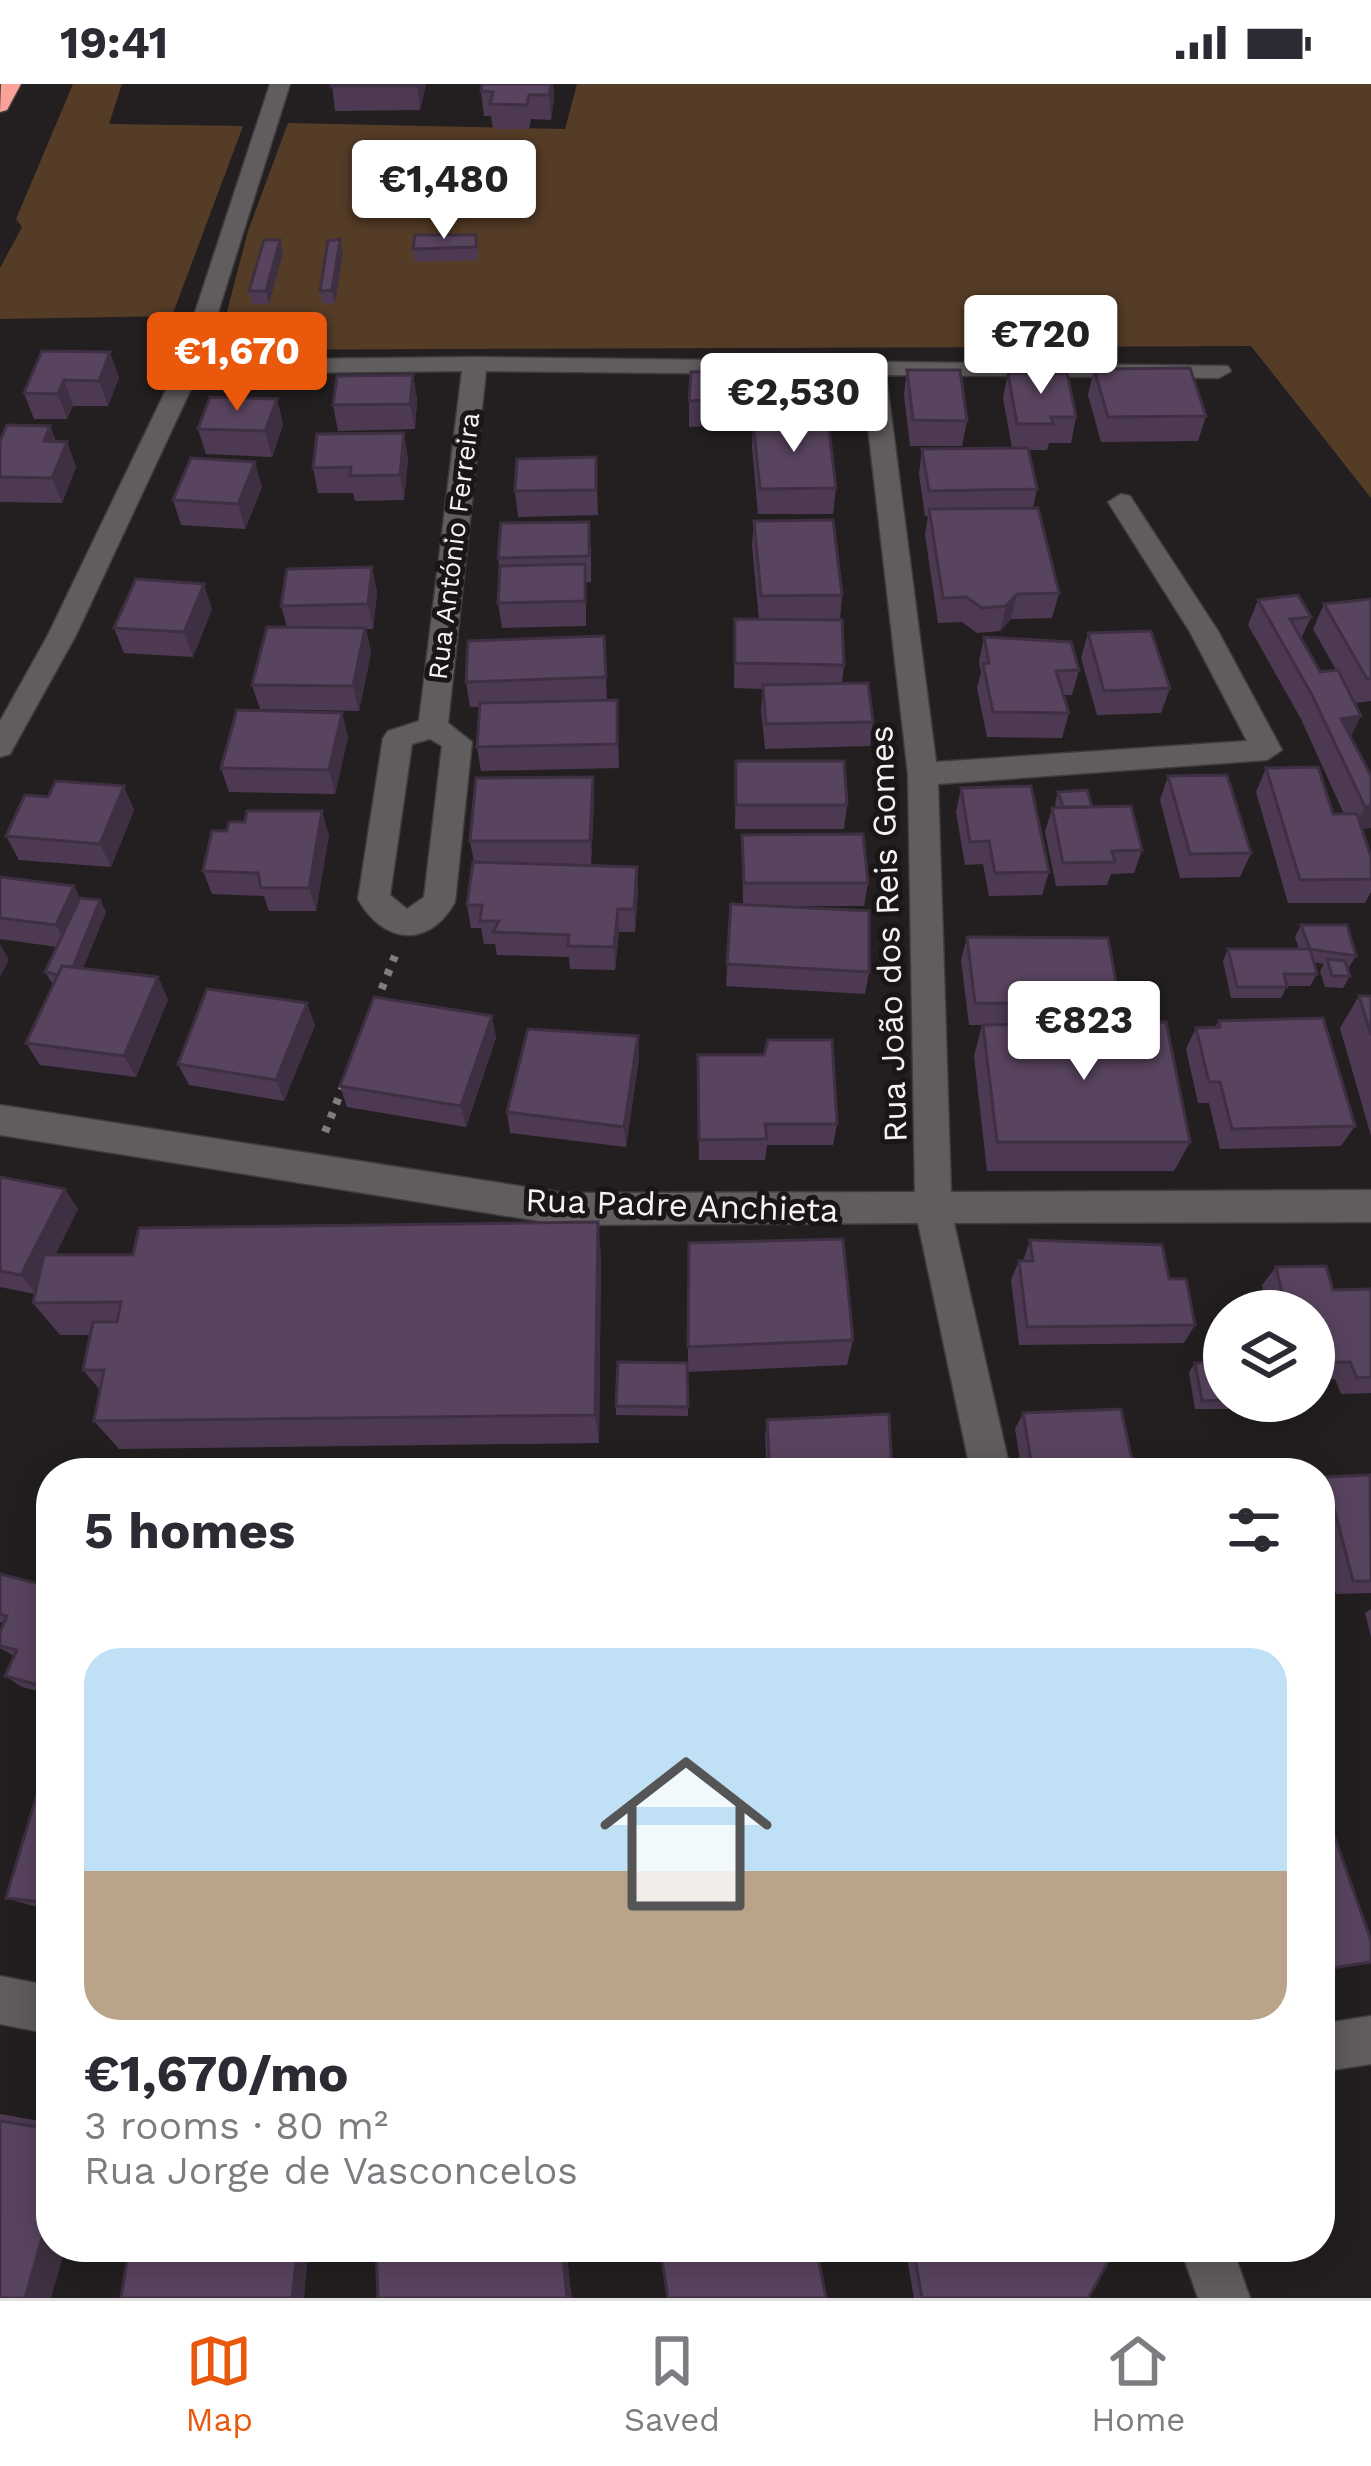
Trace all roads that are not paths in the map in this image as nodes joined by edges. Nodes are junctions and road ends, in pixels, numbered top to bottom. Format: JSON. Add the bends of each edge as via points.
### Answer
{"nodes":[{"id":1,"x":11,"y":84,"type":"edge"},
{"id":2,"x":280,"y":84,"type":"edge"},
{"id":3,"x":0,"y":106,"type":"edge"},
{"id":4,"x":475,"y":364,"type":"junction"},
{"id":5,"x":188,"y":367,"type":"junction"},
{"id":6,"x":874,"y":369,"type":"junction"},
{"id":7,"x":1220,"y":371,"type":"dead end"},
{"id":8,"x":1121,"y":502,"type":"dead end"},
{"id":9,"x":433,"y":728,"type":"junction"},
{"id":10,"x":0,"y":746,"type":"edge"},
{"id":11,"x":923,"y":774,"type":"junction"},
{"id":12,"x":0,"y":1120,"type":"edge"},
{"id":13,"x":1371,"y":1206,"type":"edge"},
{"id":14,"x":933,"y":1210,"type":"junction"},
{"id":15,"x":988,"y":1458,"type":"edge"},
{"id":16,"x":0,"y":2000,"type":"edge"},
{"id":17,"x":36,"y":2007,"type":"edge"},
{"id":18,"x":1371,"y":2040,"type":"edge"},
{"id":19,"x":1335,"y":2046,"type":"edge"},
{"id":20,"x":1211,"y":2262,"type":"edge"},
{"id":21,"x":1224,"y":2298,"type":"edge"}],
"edges":[{"from":1,"to":3,"type":"highway"},
{"from":2,"to":5,"type":"street"},
{"from":4,"to":5,"type":"street"},
{"from":4,"to":6,"type":"street"},
{"from":4,"to":9,"type":"street","name":"Rua António Ferreira"},
{"from":5,"to":10,"type":"street","via":[[62,635]]},
{"from":6,"to":7,"type":"street"},
{"from":6,"to":11,"type":"street","name":"Rua João dos Reis Gomes"},
{"from":8,"to":11,"type":"street","via":[[1267,750]]},
{"from":9,"to":9,"type":"street","name":"Rua António Ferreira","via":[[458,742],[440,902],[407,927],[374,899],[398,738]]},
{"from":11,"to":14,"type":"street","name":"Rua João dos Reis Gomes"},
{"from":12,"to":14,"type":"street","name":"Rua Padre Anchieta","via":[[564,1209]]},
{"from":13,"to":14,"type":"street","name":"Rua Padre Anchieta"},
{"from":14,"to":15,"type":"street","name":"Rua João dos Reis Gomes"},
{"from":16,"to":17,"type":"street"},
{"from":18,"to":19,"type":"street"},
{"from":20,"to":21,"type":"street"}]}
